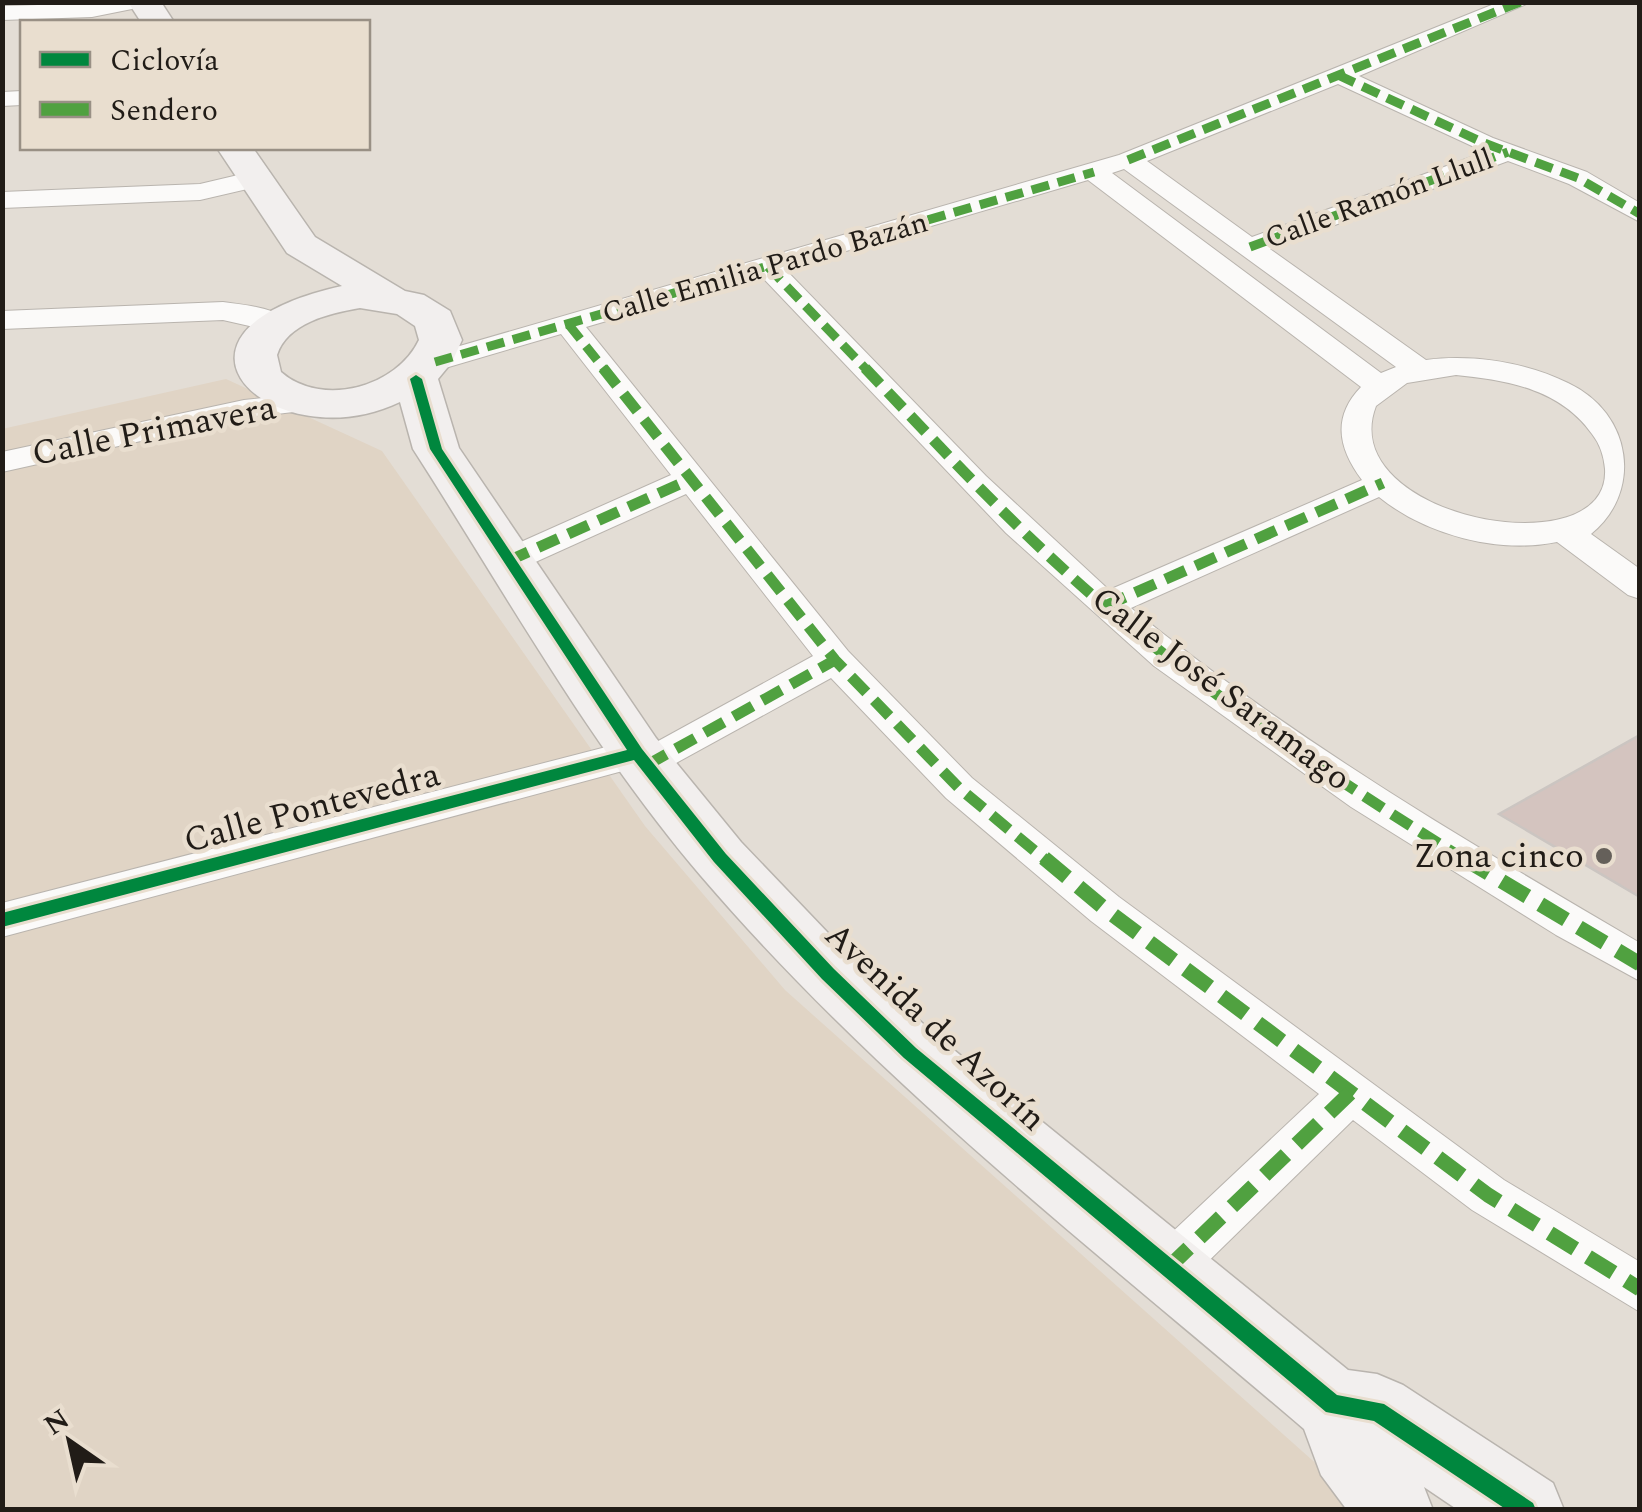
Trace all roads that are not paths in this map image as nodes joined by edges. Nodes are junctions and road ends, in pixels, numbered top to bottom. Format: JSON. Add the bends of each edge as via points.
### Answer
{"nodes":[{"id":1,"x":134,"y":2,"type":"edge"},
{"id":2,"x":1520,"y":2,"type":"edge"},
{"id":3,"x":2,"y":12,"type":"edge"},
{"id":4,"x":1338,"y":75,"type":"junction"},
{"id":5,"x":1508,"y":152,"type":"junction"},
{"id":6,"x":1128,"y":160,"type":"junction"},
{"id":7,"x":245,"y":163,"type":"edge"},
{"id":8,"x":1094,"y":172,"type":"junction"},
{"id":9,"x":2,"y":200,"type":"edge"},
{"id":10,"x":1640,"y":214,"type":"edge"},
{"id":11,"x":301,"y":245,"type":"junction"},
{"id":12,"x":1250,"y":247,"type":"junction"},
{"id":13,"x":768,"y":266,"type":"junction"},
{"id":14,"x":389,"y":297,"type":"junction"},
{"id":15,"x":290,"y":316,"type":"junction"},
{"id":16,"x":2,"y":320,"type":"edge"},
{"id":17,"x":569,"y":325,"type":"junction"},
{"id":18,"x":426,"y":370,"type":"junction"},
{"id":19,"x":1420,"y":370,"type":"junction"},
{"id":20,"x":1379,"y":386,"type":"junction"},
{"id":21,"x":328,"y":402,"type":"junction"},
{"id":22,"x":436,"y":449,"type":"junction"},
{"id":23,"x":2,"y":462,"type":"edge"},
{"id":24,"x":691,"y":479,"type":"junction"},
{"id":25,"x":1383,"y":483,"type":"junction"},
{"id":26,"x":1612,"y":510,"type":"junction"},
{"id":27,"x":1640,"y":530,"type":"edge"},
{"id":28,"x":1565,"y":532,"type":"junction"},
{"id":29,"x":508,"y":561,"type":"junction"},
{"id":30,"x":1640,"y":588,"type":"edge"},
{"id":31,"x":1105,"y":606,"type":"junction"},
{"id":32,"x":835,"y":660,"type":"junction"},
{"id":33,"x":642,"y":759,"type":"junction"},
{"id":34,"x":2,"y":920,"type":"edge"},
{"id":35,"x":1640,"y":964,"type":"edge"},
{"id":36,"x":1350,"y":1093,"type":"junction"},
{"id":37,"x":1167,"y":1269,"type":"junction"},
{"id":38,"x":1640,"y":1289,"type":"edge"},
{"id":39,"x":1333,"y":1405,"type":"junction"},
{"id":40,"x":1395,"y":1510,"type":"edge"},
{"id":41,"x":1526,"y":1510,"type":"edge"}],
"edges":[{"from":1,"to":3,"type":"street"},
{"from":2,"to":4,"type":"street"},
{"from":4,"to":5,"type":"street"},
{"from":4,"to":6,"type":"street"},
{"from":5,"to":10,"type":"street","via":[[1578,178]]},
{"from":5,"to":12,"type":"street","name":"Calle Ramón Llull"},
{"from":6,"to":8,"type":"street","name":"Calle Emilia Pardo Bazán"},
{"from":6,"to":12,"type":"street"},
{"from":7,"to":9,"type":"street","via":[[200,192]]},
{"from":7,"to":11,"type":"street"},
{"from":8,"to":13,"type":"street","name":"Calle Emilia Pardo Bazán"},
{"from":8,"to":20,"type":"street"},
{"from":11,"to":14,"type":"street"},
{"from":11,"to":15,"type":"street"},
{"from":12,"to":19,"type":"street"},
{"from":13,"to":17,"type":"street","name":"Calle Emilia Pardo Bazán"},
{"from":13,"to":31,"type":"street","name":"Calle José Saramago"},
{"from":14,"to":15,"type":"street","via":[[330,299]]},
{"from":14,"to":18,"type":"street","via":[[421,308],[440,328],[442,344]]},
{"from":15,"to":16,"type":"street"},
{"from":15,"to":21,"type":"street","via":[[262,338],[257,370],[283,395]]},
{"from":17,"to":18,"type":"street","name":"Calle Emilia Pardo Bazán"},
{"from":17,"to":24,"type":"street"},
{"from":18,"to":21,"type":"street","via":[[374,398]]},
{"from":18,"to":22,"type":"street"},
{"from":19,"to":20,"type":"street"},
{"from":19,"to":26,"type":"street","via":[[1456,366],[1534,379],[1600,416],[1630,465],[1627,489]]},
{"from":20,"to":25,"type":"street","via":[[1360,404],[1353,426],[1357,450]]},
{"from":21,"to":22,"type":"street"},
{"from":21,"to":23,"type":"street","name":"Calle Primavera","via":[[244,409]]},
{"from":22,"to":29,"type":"street","name":"Avenida de Azorín"},
{"from":24,"to":29,"type":"street"},
{"from":24,"to":32,"type":"street"},
{"from":25,"to":28,"type":"street","via":[[1439,518],[1481,531]]},
{"from":25,"to":31,"type":"street"},
{"from":26,"to":27,"type":"street"},
{"from":26,"to":28,"type":"street"},
{"from":28,"to":30,"type":"street"},
{"from":29,"to":33,"type":"street","name":"Avenida de Azorín"},
{"from":31,"to":35,"type":"street","name":"Calle José Saramago","via":[[1314,763]]},
{"from":32,"to":33,"type":"street","name":"Calle Pontevedra"},
{"from":32,"to":36,"type":"street","via":[[958,788],[1105,910]]},
{"from":33,"to":34,"type":"street","name":"Calle Pontevedra"},
{"from":33,"to":37,"type":"street","name":"Avenida de Azorín","via":[[720,858],[828,974],[937,1076]]},
{"from":36,"to":37,"type":"street"},
{"from":36,"to":38,"type":"street","via":[[1488,1195]]},
{"from":37,"to":39,"type":"street","name":"Avenida de Azorín"},
{"from":39,"to":40,"type":"street","name":"Avenida de Azorín","via":[[1348,1448]]},
{"from":39,"to":41,"type":"street","name":"Avenida de Azorín","via":[[1376,1411]]}]}
